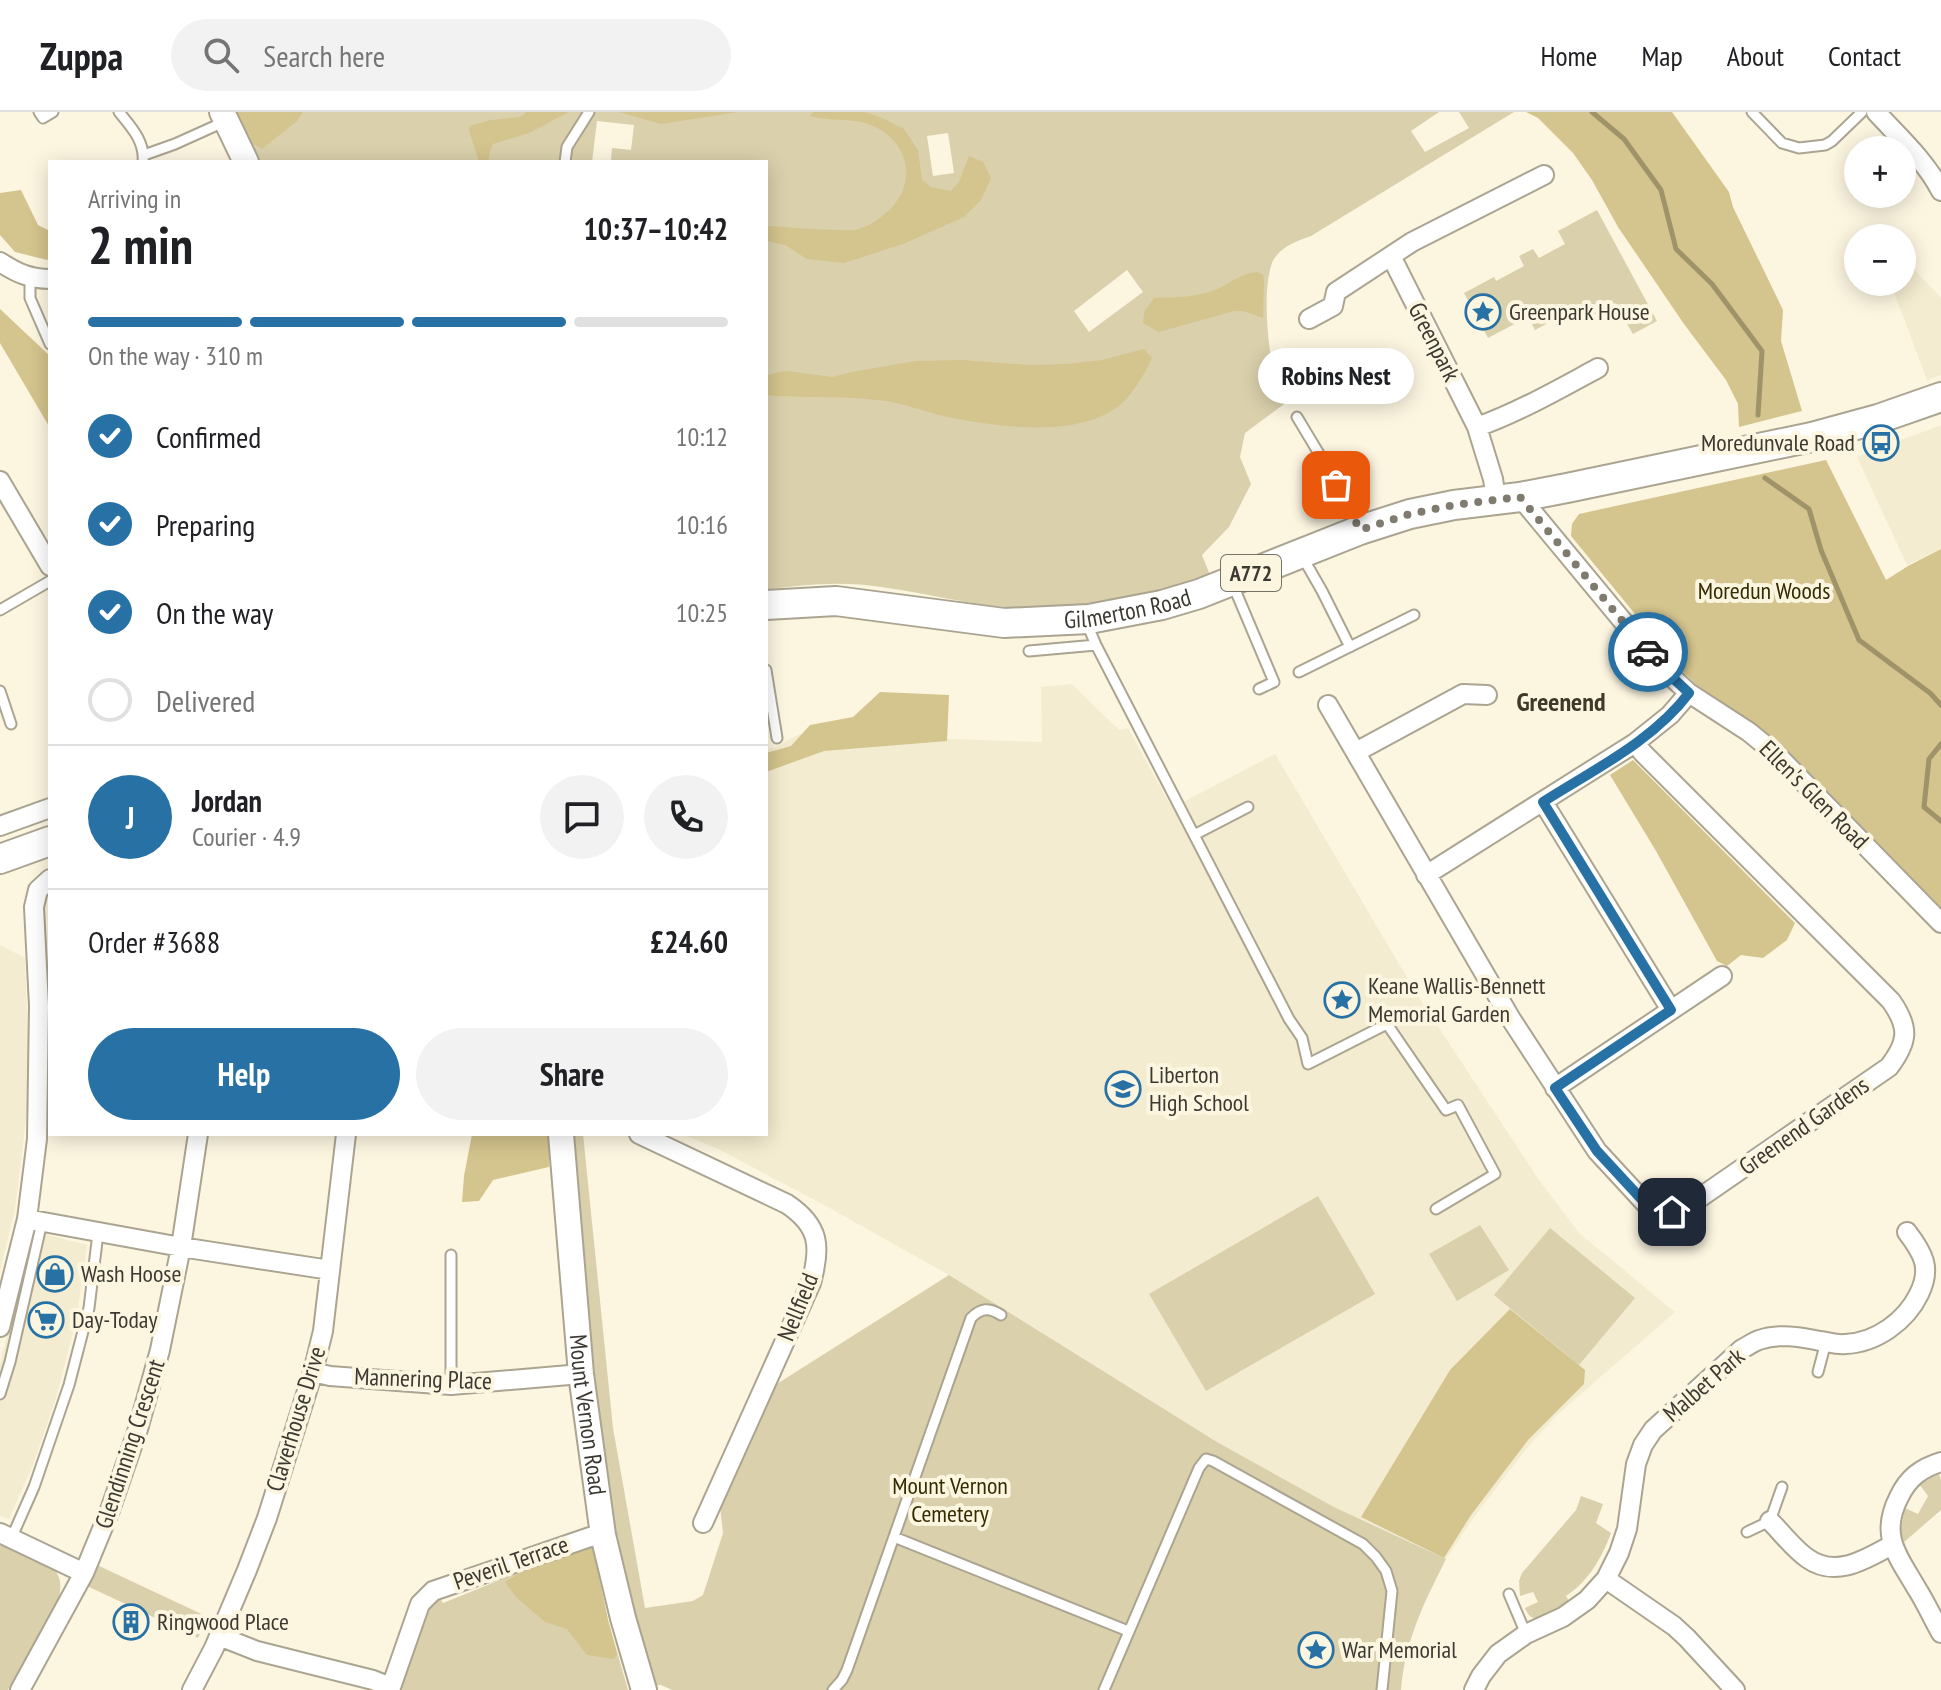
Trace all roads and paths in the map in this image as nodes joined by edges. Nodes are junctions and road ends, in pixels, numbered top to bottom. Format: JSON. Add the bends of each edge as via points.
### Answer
{"nodes":[{"id":1,"x":39,"y":112,"type":"edge"},
{"id":2,"x":53,"y":112,"type":"edge"},
{"id":3,"x":119,"y":112,"type":"edge"},
{"id":4,"x":589,"y":112,"type":"edge"},
{"id":5,"x":1752,"y":112,"type":"edge"},
{"id":6,"x":1862,"y":112,"type":"edge"},
{"id":7,"x":1876,"y":112,"type":"edge"},
{"id":8,"x":224,"y":117,"type":"edge"},
{"id":9,"x":144,"y":158,"type":"edge"},
{"id":10,"x":245,"y":160,"type":"edge"},
{"id":11,"x":565,"y":160,"type":"edge"},
{"id":12,"x":1544,"y":175,"type":"dead end"},
{"id":13,"x":1939,"y":180,"type":"edge"},
{"id":14,"x":1391,"y":256,"type":"junction"},
{"id":15,"x":0,"y":262,"type":"edge"},
{"id":16,"x":30,"y":278,"type":"junction"},
{"id":17,"x":48,"y":279,"type":"edge"},
{"id":18,"x":1309,"y":319,"type":"dead end"},
{"id":19,"x":48,"y":339,"type":"edge"},
{"id":20,"x":1598,"y":368,"type":"dead end"},
{"id":21,"x":1939,"y":403,"type":"edge"},
{"id":22,"x":1297,"y":417,"type":"dead end"},
{"id":23,"x":1477,"y":427,"type":"junction"},
{"id":24,"x":0,"y":481,"type":"edge"},
{"id":25,"x":1508,"y":498,"type":"junction"},
{"id":26,"x":1360,"y":530,"type":"junction"},
{"id":27,"x":1300,"y":553,"type":"junction"},
{"id":28,"x":48,"y":563,"type":"edge"},
{"id":29,"x":48,"y":582,"type":"edge"},
{"id":30,"x":1232,"y":582,"type":"junction"},
{"id":31,"x":768,"y":605,"type":"edge"},
{"id":32,"x":0,"y":610,"type":"edge"},
{"id":33,"x":1414,"y":615,"type":"dead end"},
{"id":34,"x":1092,"y":632,"type":"junction"},
{"id":35,"x":1350,"y":647,"type":"junction"},
{"id":36,"x":1029,"y":651,"type":"dead end"},
{"id":37,"x":1299,"y":672,"type":"dead end"},
{"id":38,"x":768,"y":682,"type":"edge"},
{"id":39,"x":1259,"y":689,"type":"dead end"},
{"id":40,"x":0,"y":691,"type":"edge"},
{"id":41,"x":1689,"y":693,"type":"junction"},
{"id":42,"x":1487,"y":695,"type":"dead end"},
{"id":43,"x":1328,"y":705,"type":"dead end"},
{"id":44,"x":11,"y":724,"type":"dead end"},
{"id":45,"x":777,"y":738,"type":"dead end"},
{"id":46,"x":1635,"y":743,"type":"junction"},
{"id":47,"x":1356,"y":752,"type":"junction"},
{"id":48,"x":1543,"y":802,"type":"junction"},
{"id":49,"x":1248,"y":807,"type":"dead end"},
{"id":50,"x":48,"y":809,"type":"edge"},
{"id":51,"x":0,"y":826,"type":"edge"},
{"id":52,"x":1194,"y":835,"type":"junction"},
{"id":53,"x":48,"y":842,"type":"edge"},
{"id":54,"x":0,"y":859,"type":"edge"},
{"id":55,"x":1426,"y":875,"type":"junction"},
{"id":56,"x":48,"y":880,"type":"edge"},
{"id":57,"x":1941,"y":923,"type":"edge"},
{"id":58,"x":1722,"y":976,"type":"dead end"},
{"id":59,"x":44,"y":1007,"type":"edge"},
{"id":60,"x":1671,"y":1010,"type":"junction"},
{"id":61,"x":1555,"y":1088,"type":"junction"},
{"id":62,"x":198,"y":1136,"type":"edge"},
{"id":63,"x":346,"y":1136,"type":"edge"},
{"id":64,"x":561,"y":1136,"type":"edge"},
{"id":65,"x":643,"y":1136,"type":"edge"},
{"id":66,"x":1436,"y":1209,"type":"dead end"},
{"id":67,"x":34,"y":1220,"type":"junction"},
{"id":68,"x":1907,"y":1232,"type":"dead end"},
{"id":69,"x":98,"y":1233,"type":"junction"},
{"id":70,"x":181,"y":1247,"type":"junction"},
{"id":71,"x":451,"y":1255,"type":"dead end"},
{"id":72,"x":330,"y":1270,"type":"junction"},
{"id":73,"x":1933,"y":1286,"type":"edge"},
{"id":74,"x":1001,"y":1315,"type":"dead end"},
{"id":75,"x":0,"y":1327,"type":"edge"},
{"id":76,"x":1826,"y":1342,"type":"junction"},
{"id":77,"x":313,"y":1372,"type":"junction"},
{"id":78,"x":1818,"y":1372,"type":"dead end"},
{"id":79,"x":581,"y":1374,"type":"junction"},
{"id":80,"x":451,"y":1385,"type":"junction"},
{"id":81,"x":0,"y":1394,"type":"edge"},
{"id":82,"x":1941,"y":1462,"type":"edge"},
{"id":83,"x":1782,"y":1487,"type":"dead end"},
{"id":84,"x":1770,"y":1521,"type":"junction"},
{"id":85,"x":703,"y":1523,"type":"dead end"},
{"id":86,"x":1747,"y":1532,"type":"dead end"},
{"id":87,"x":603,"y":1535,"type":"junction"},
{"id":88,"x":6,"y":1536,"type":"edge"},
{"id":89,"x":894,"y":1537,"type":"junction"},
{"id":90,"x":1892,"y":1545,"type":"junction"},
{"id":91,"x":84,"y":1573,"type":"junction"},
{"id":92,"x":1606,"y":1579,"type":"junction"},
{"id":93,"x":1509,"y":1594,"type":"dead end"},
{"id":94,"x":1128,"y":1631,"type":"junction"},
{"id":95,"x":1941,"y":1633,"type":"edge"},
{"id":96,"x":1526,"y":1634,"type":"junction"},
{"id":97,"x":219,"y":1636,"type":"junction"},
{"id":98,"x":390,"y":1689,"type":"edge"},
{"id":99,"x":20,"y":1690,"type":"edge"},
{"id":100,"x":192,"y":1690,"type":"edge"},
{"id":101,"x":644,"y":1690,"type":"edge"},
{"id":102,"x":833,"y":1690,"type":"edge"},
{"id":103,"x":1104,"y":1690,"type":"edge"},
{"id":104,"x":1382,"y":1690,"type":"edge"},
{"id":105,"x":1474,"y":1690,"type":"edge"},
{"id":106,"x":1735,"y":1690,"type":"edge"}],
"edges":[{"from":1,"to":2,"type":"lane","via":[[43,118]]},
{"from":3,"to":9,"type":"lane","via":[[140,140]]},
{"from":4,"to":11,"type":"lane","via":[[567,147]]},
{"from":5,"to":6,"type":"lane","via":[[1782,143],[1799,148],[1832,141]]},
{"from":7,"to":13,"type":"street"},
{"from":8,"to":9,"type":"lane"},
{"from":8,"to":10,"type":"street"},
{"from":12,"to":14,"type":"street"},
{"from":14,"to":18,"type":"street","via":[[1336,292],[1333,306]]},
{"from":14,"to":23,"type":"street","name":"Greenpark"},
{"from":15,"to":16,"type":"street"},
{"from":16,"to":17,"type":"street"},
{"from":16,"to":19,"type":"lane","via":[[30,298]]},
{"from":20,"to":23,"type":"street"},
{"from":21,"to":25,"type":"main road","name":"Gilmerton Road","number":"A772","via":[[1812,437]]},
{"from":22,"to":26,"type":"lane"},
{"from":23,"to":25,"type":"street","name":"Greenpark","via":[[1493,479]]},
{"from":24,"to":28,"type":"street"},
{"from":25,"to":26,"type":"main road","name":"Gilmerton Road","number":"A772","via":[[1410,514]]},
{"from":25,"to":41,"type":"street","name":"Ellen's Glen Road"},
{"from":26,"to":27,"type":"main road","name":"Gilmerton Road","number":"A772"},
{"from":27,"to":30,"type":"main road","name":"Gilmerton Road","number":"A772"},
{"from":27,"to":35,"type":"lane"},
{"from":29,"to":32,"type":"lane"},
{"from":30,"to":34,"type":"main road","name":"Gilmerton Road","number":"A772"},
{"from":30,"to":39,"type":"lane","via":[[1274,682]]},
{"from":31,"to":34,"type":"main road","name":"Gilmerton Road","number":"A772","via":[[836,601]]},
{"from":33,"to":35,"type":"lane"},
{"from":34,"to":36,"type":"lane"},
{"from":34,"to":52,"type":"lane"},
{"from":35,"to":37,"type":"lane"},
{"from":38,"to":45,"type":"lane"},
{"from":40,"to":44,"type":"lane"},
{"from":41,"to":46,"type":"street"},
{"from":41,"to":57,"type":"street","name":"Ellen's Glen Road","via":[[1776,754]]},
{"from":42,"to":47,"type":"street","via":[[1463,694]]},
{"from":43,"to":47,"type":"street","name":"Greenend Gardens"},
{"from":46,"to":48,"type":"street"},
{"from":46,"to":61,"type":"street","name":"Greenend Gardens","via":[[1891,1001],[1905,1037],[1889,1067],[1672,1212],[1645,1203],[1597,1151]]},
{"from":47,"to":55,"type":"street","name":"Greenend Gardens"},
{"from":48,"to":55,"type":"street"},
{"from":48,"to":60,"type":"street"},
{"from":49,"to":52,"type":"lane"},
{"from":50,"to":51,"type":"street"},
{"from":52,"to":66,"type":"lane","via":[[1302,1038],[1308,1064],[1387,1024],[1446,1110],[1458,1105],[1495,1174]]},
{"from":53,"to":54,"type":"main road"},
{"from":55,"to":61,"type":"street","name":"Greenend Gardens"},
{"from":56,"to":59,"type":"street","via":[[38,890],[34,907]]},
{"from":58,"to":60,"type":"street"},
{"from":59,"to":67,"type":"street"},
{"from":60,"to":61,"type":"street"},
{"from":62,"to":70,"type":"street","name":"Glendinning Crescent"},
{"from":63,"to":72,"type":"street","name":"Claverhouse Drive"},
{"from":64,"to":79,"type":"street","name":"Mount Vernon Road"},
{"from":65,"to":85,"type":"street","name":"Nellfield","via":[[787,1204],[816,1235],[811,1283]]},
{"from":67,"to":69,"type":"street"},
{"from":67,"to":75,"type":"street"},
{"from":67,"to":81,"type":"lane"},
{"from":68,"to":73,"type":"street","name":"Malbet Park"},
{"from":69,"to":70,"type":"street"},
{"from":69,"to":88,"type":"lane","via":[[89,1308],[69,1385],[34,1487]]},
{"from":70,"to":72,"type":"street"},
{"from":70,"to":91,"type":"street","name":"Glendinning Crescent","via":[[138,1429]]},
{"from":71,"to":80,"type":"lane"},
{"from":72,"to":77,"type":"street","name":"Claverhouse Drive"},
{"from":73,"to":76,"type":"street","name":"Malbet Park","via":[[1893,1326],[1864,1341]]},
{"from":74,"to":89,"type":"lane","via":[[979,1310],[971,1318]]},
{"from":76,"to":78,"type":"lane"},
{"from":76,"to":92,"type":"street","name":"Malbet Park","via":[[1783,1336],[1759,1340],[1742,1349],[1653,1430],[1636,1464],[1627,1529]]},
{"from":77,"to":80,"type":"street","name":"Mannering Place"},
{"from":77,"to":97,"type":"street","name":"Claverhouse Drive","via":[[267,1518]]},
{"from":79,"to":80,"type":"street","name":"Mannering Place"},
{"from":79,"to":87,"type":"street","name":"Mount Vernon Road"},
{"from":82,"to":90,"type":"street","via":[[1924,1468],[1901,1491],[1890,1525]]},
{"from":83,"to":84,"type":"lane"},
{"from":84,"to":86,"type":"lane"},
{"from":84,"to":90,"type":"street","via":[[1808,1559],[1826,1566],[1842,1568]]},
{"from":87,"to":98,"type":"street","name":"Peveril Terrace","via":[[433,1591],[420,1604]]},
{"from":87,"to":101,"type":"street","name":"Mount Vernon Road"},
{"from":88,"to":91,"type":"street"},
{"from":89,"to":94,"type":"lane"},
{"from":89,"to":102,"type":"lane","via":[[847,1670]]},
{"from":90,"to":95,"type":"street"},
{"from":91,"to":99,"type":"street","name":"Glendinning Crescent"},
{"from":92,"to":96,"type":"street","name":"Malbet Park","via":[[1563,1617]]},
{"from":92,"to":106,"type":"street","via":[[1674,1626]]},
{"from":93,"to":96,"type":"lane"},
{"from":94,"to":103,"type":"lane"},
{"from":94,"to":104,"type":"lane","via":[[1206,1459],[1311,1514],[1376,1557],[1392,1591]]},
{"from":96,"to":105,"type":"street","name":"Malbet Park","via":[[1498,1654]]},
{"from":97,"to":98,"type":"street"},
{"from":97,"to":100,"type":"street","name":"Claverhouse Drive"}]}
